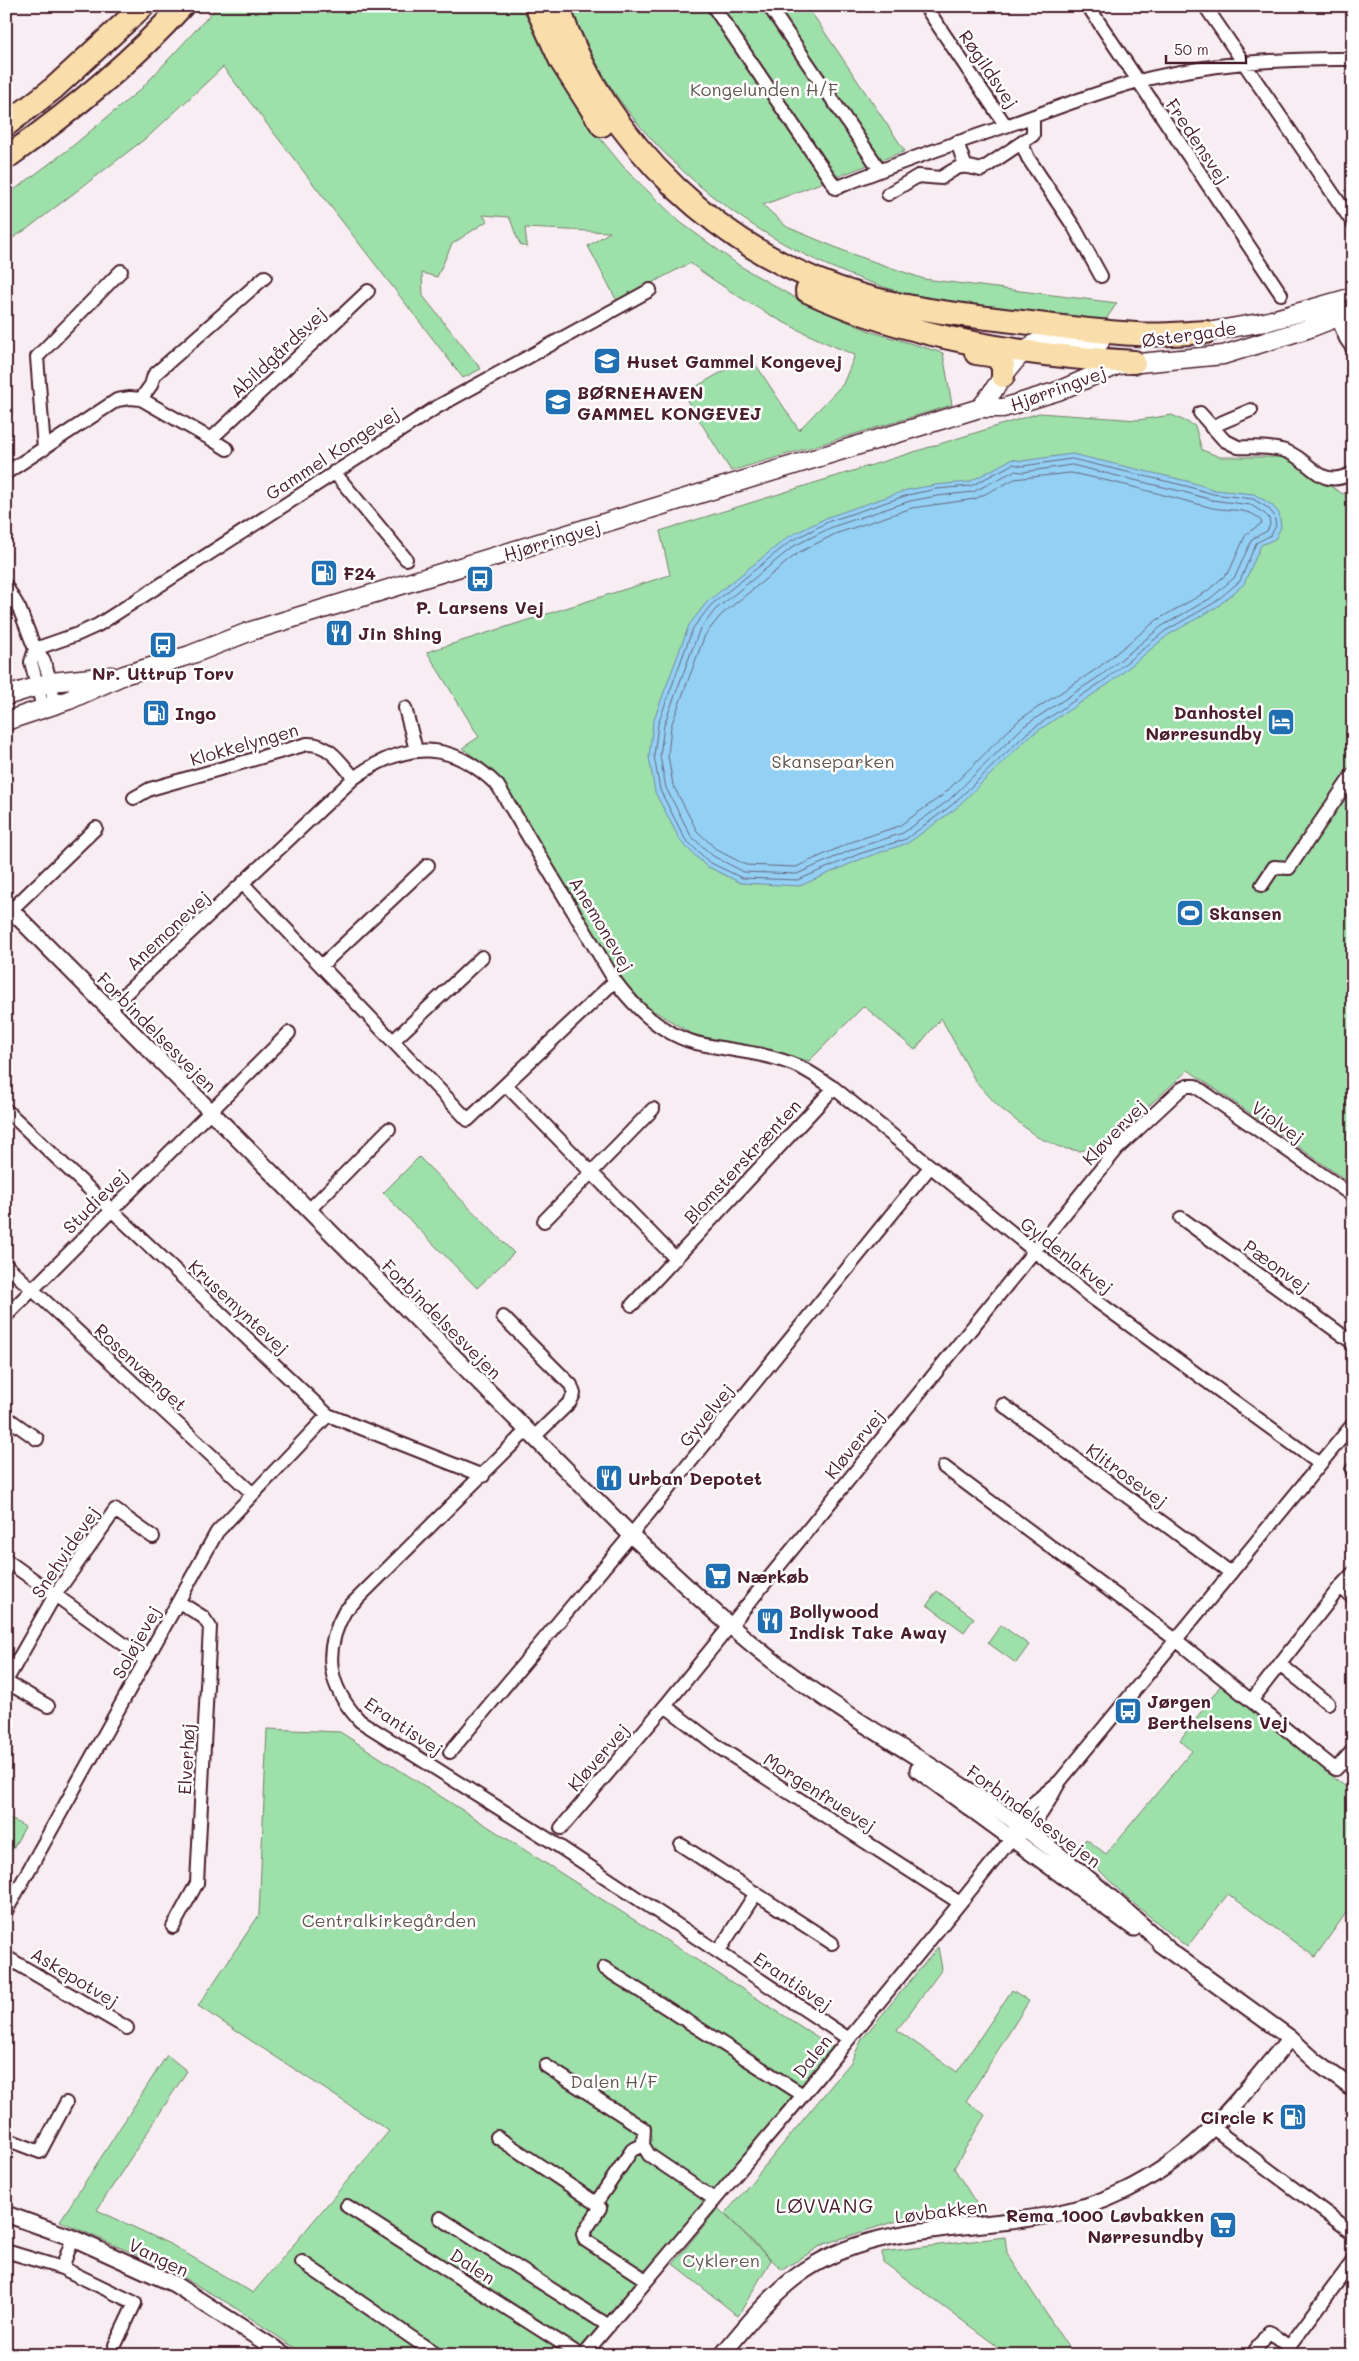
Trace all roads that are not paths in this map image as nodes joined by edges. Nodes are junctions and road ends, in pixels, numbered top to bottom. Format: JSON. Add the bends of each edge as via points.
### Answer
{"nodes":[{"id":1,"x":143,"y":6,"type":"edge"},
{"id":2,"x":182,"y":6,"type":"edge"},
{"id":3,"x":536,"y":6,"type":"edge"},
{"id":4,"x":558,"y":6,"type":"edge"},
{"id":5,"x":714,"y":6,"type":"edge"},
{"id":6,"x":769,"y":6,"type":"edge"},
{"id":7,"x":925,"y":6,"type":"edge"},
{"id":8,"x":1088,"y":6,"type":"edge"},
{"id":9,"x":1205,"y":6,"type":"edge"},
{"id":10,"x":1353,"y":59,"type":"edge"},
{"id":11,"x":1244,"y":64,"type":"junction"},
{"id":12,"x":122,"y":65,"type":"junction"},
{"id":13,"x":1137,"y":82,"type":"junction"},
{"id":14,"x":1033,"y":116,"type":"junction"},
{"id":15,"x":6,"y":126,"type":"edge"},
{"id":16,"x":1006,"y":126,"type":"junction"},
{"id":17,"x":957,"y":142,"type":"junction"},
{"id":18,"x":1022,"y":144,"type":"junction"},
{"id":19,"x":6,"y":158,"type":"edge"},
{"id":20,"x":966,"y":165,"type":"junction"},
{"id":21,"x":880,"y":170,"type":"junction"},
{"id":22,"x":6,"y":174,"type":"edge"},
{"id":23,"x":888,"y":194,"type":"dead end"},
{"id":24,"x":1353,"y":223,"type":"edge"},
{"id":25,"x":121,"y":271,"type":"dead end"},
{"id":26,"x":1101,"y":276,"type":"dead end"},
{"id":27,"x":265,"y":277,"type":"dead end"},
{"id":28,"x":650,"y":290,"type":"dead end"},
{"id":29,"x":368,"y":291,"type":"dead end"},
{"id":30,"x":1281,"y":294,"type":"dead end"},
{"id":31,"x":1353,"y":297,"type":"edge"},
{"id":32,"x":1340,"y":310,"type":"edge"},
{"id":33,"x":883,"y":321,"type":"junction"},
{"id":34,"x":1206,"y":332,"type":"junction"},
{"id":35,"x":1353,"y":349,"type":"edge"},
{"id":36,"x":1024,"y":352,"type":"junction"},
{"id":37,"x":1134,"y":362,"type":"junction"},
{"id":38,"x":1003,"y":376,"type":"junction"},
{"id":39,"x":141,"y":399,"type":"junction"},
{"id":40,"x":980,"y":408,"type":"junction"},
{"id":41,"x":1251,"y":410,"type":"dead end"},
{"id":42,"x":1200,"y":413,"type":"dead end"},
{"id":43,"x":1211,"y":427,"type":"junction"},
{"id":44,"x":211,"y":439,"type":"junction"},
{"id":45,"x":44,"y":449,"type":"junction"},
{"id":46,"x":227,"y":449,"type":"dead end"},
{"id":47,"x":6,"y":472,"type":"edge"},
{"id":48,"x":334,"y":472,"type":"junction"},
{"id":49,"x":1353,"y":473,"type":"edge"},
{"id":50,"x":406,"y":559,"type":"dead end"},
{"id":51,"x":6,"y":587,"type":"edge"},
{"id":52,"x":35,"y":649,"type":"junction"},
{"id":53,"x":124,"y":675,"type":"junction"},
{"id":54,"x":44,"y":684,"type":"junction"},
{"id":55,"x":6,"y":696,"type":"edge"},
{"id":56,"x":49,"y":706,"type":"junction"},
{"id":57,"x":406,"y":708,"type":"dead end"},
{"id":58,"x":6,"y":722,"type":"edge"},
{"id":59,"x":416,"y":750,"type":"junction"},
{"id":60,"x":1353,"y":774,"type":"edge"},
{"id":61,"x":354,"y":778,"type":"junction"},
{"id":62,"x":134,"y":798,"type":"dead end"},
{"id":63,"x":96,"y":828,"type":"dead end"},
{"id":64,"x":428,"y":865,"type":"dead end"},
{"id":65,"x":243,"y":884,"type":"junction"},
{"id":66,"x":1262,"y":885,"type":"dead end"},
{"id":67,"x":8,"y":908,"type":"edge"},
{"id":68,"x":482,"y":957,"type":"dead end"},
{"id":69,"x":322,"y":966,"type":"junction"},
{"id":70,"x":615,"y":981,"type":"junction"},
{"id":71,"x":108,"y":1010,"type":"junction"},
{"id":72,"x":289,"y":1033,"type":"dead end"},
{"id":73,"x":393,"y":1042,"type":"junction"},
{"id":74,"x":799,"y":1066,"type":"joint"},
{"id":75,"x":506,"y":1085,"type":"junction"},
{"id":76,"x":834,"y":1088,"type":"junction"},
{"id":77,"x":1181,"y":1089,"type":"joint"},
{"id":78,"x":6,"y":1110,"type":"edge"},
{"id":79,"x":653,"y":1110,"type":"dead end"},
{"id":80,"x":210,"y":1112,"type":"junction"},
{"id":81,"x":389,"y":1129,"type":"dead end"},
{"id":82,"x":930,"y":1167,"type":"junction"},
{"id":83,"x":591,"y":1172,"type":"junction"},
{"id":84,"x":1353,"y":1196,"type":"edge"},
{"id":85,"x":111,"y":1210,"type":"junction"},
{"id":86,"x":308,"y":1211,"type":"junction"},
{"id":87,"x":1181,"y":1218,"type":"dead end"},
{"id":88,"x":544,"y":1221,"type":"dead end"},
{"id":89,"x":1034,"y":1251,"type":"junction"},
{"id":90,"x":676,"y":1259,"type":"junction"},
{"id":91,"x":6,"y":1265,"type":"edge"},
{"id":92,"x":32,"y":1290,"type":"junction"},
{"id":93,"x":632,"y":1305,"type":"dead end"},
{"id":94,"x":6,"y":1316,"type":"edge"},
{"id":95,"x":502,"y":1317,"type":"dead end"},
{"id":96,"x":1353,"y":1343,"type":"edge"},
{"id":97,"x":1003,"y":1405,"type":"dead end"},
{"id":98,"x":328,"y":1415,"type":"junction"},
{"id":99,"x":6,"y":1417,"type":"edge"},
{"id":100,"x":1353,"y":1424,"type":"edge"},
{"id":101,"x":530,"y":1434,"type":"junction"},
{"id":102,"x":37,"y":1439,"type":"dead end"},
{"id":103,"x":1320,"y":1464,"type":"junction"},
{"id":104,"x":944,"y":1466,"type":"dead end"},
{"id":105,"x":483,"y":1476,"type":"junction"},
{"id":106,"x":252,"y":1494,"type":"junction"},
{"id":107,"x":631,"y":1535,"type":"junction"},
{"id":108,"x":153,"y":1537,"type":"dead end"},
{"id":109,"x":6,"y":1560,"type":"edge"},
{"id":110,"x":1353,"y":1572,"type":"edge"},
{"id":111,"x":1231,"y":1573,"type":"junction"},
{"id":112,"x":1340,"y":1587,"type":"junction"},
{"id":113,"x":55,"y":1595,"type":"junction"},
{"id":114,"x":1353,"y":1598,"type":"edge"},
{"id":115,"x":179,"y":1602,"type":"junction"},
{"id":116,"x":729,"y":1626,"type":"junction"},
{"id":117,"x":1176,"y":1640,"type":"junction"},
{"id":118,"x":146,"y":1660,"type":"junction"},
{"id":119,"x":1281,"y":1665,"type":"junction"},
{"id":120,"x":6,"y":1682,"type":"edge"},
{"id":121,"x":1251,"y":1700,"type":"junction"},
{"id":122,"x":1328,"y":1703,"type":"dead end"},
{"id":123,"x":48,"y":1706,"type":"dead end"},
{"id":124,"x":665,"y":1706,"type":"junction"},
{"id":125,"x":869,"y":1729,"type":"junction"},
{"id":126,"x":1353,"y":1750,"type":"edge"},
{"id":127,"x":450,"y":1752,"type":"dead end"},
{"id":128,"x":1022,"y":1827,"type":"junction"},
{"id":129,"x":561,"y":1828,"type":"dead end"},
{"id":130,"x":1012,"y":1838,"type":"junction"},
{"id":131,"x":681,"y":1845,"type":"dead end"},
{"id":132,"x":756,"y":1893,"type":"junction"},
{"id":133,"x":960,"y":1903,"type":"junction"},
{"id":134,"x":6,"y":1911,"type":"edge"},
{"id":135,"x":173,"y":1927,"type":"dead end"},
{"id":136,"x":832,"y":1943,"type":"dead end"},
{"id":137,"x":1167,"y":1948,"type":"junction"},
{"id":138,"x":718,"y":1952,"type":"junction"},
{"id":139,"x":6,"y":1956,"type":"edge"},
{"id":140,"x":604,"y":1968,"type":"dead end"},
{"id":141,"x":127,"y":2028,"type":"dead end"},
{"id":142,"x":1290,"y":2038,"type":"junction"},
{"id":143,"x":849,"y":2039,"type":"junction"},
{"id":144,"x":546,"y":2066,"type":"dead end"},
{"id":145,"x":1353,"y":2077,"type":"edge"},
{"id":146,"x":1353,"y":2089,"type":"edge"},
{"id":147,"x":803,"y":2095,"type":"junction"},
{"id":148,"x":66,"y":2104,"type":"dead end"},
{"id":149,"x":1213,"y":2128,"type":"junction"},
{"id":150,"x":497,"y":2137,"type":"dead end"},
{"id":151,"x":6,"y":2139,"type":"edge"},
{"id":152,"x":643,"y":2145,"type":"junction"},
{"id":153,"x":714,"y":2199,"type":"junction"},
{"id":154,"x":596,"y":2202,"type":"junction"},
{"id":155,"x":348,"y":2206,"type":"dead end"},
{"id":156,"x":6,"y":2214,"type":"edge"},
{"id":157,"x":440,"y":2218,"type":"dead end"},
{"id":158,"x":1353,"y":2233,"type":"edge"},
{"id":159,"x":73,"y":2238,"type":"junction"},
{"id":160,"x":8,"y":2252,"type":"dead end"},
{"id":161,"x":1353,"y":2261,"type":"edge"},
{"id":162,"x":302,"y":2262,"type":"dead end"},
{"id":163,"x":62,"y":2268,"type":"junction"},
{"id":164,"x":646,"y":2280,"type":"junction"},
{"id":165,"x":609,"y":2326,"type":"junction"},
{"id":166,"x":115,"y":2345,"type":"dead end"},
{"id":167,"x":1286,"y":2351,"type":"edge"},
{"id":168,"x":285,"y":2355,"type":"edge"},
{"id":169,"x":437,"y":2355,"type":"edge"},
{"id":170,"x":580,"y":2355,"type":"edge"},
{"id":171,"x":584,"y":2355,"type":"edge"},
{"id":172,"x":722,"y":2355,"type":"edge"},
{"id":173,"x":1252,"y":2355,"type":"edge"}],
"edges":[{"from":1,"to":15,"type":"highway","via":[[61,82]]},
{"from":2,"to":12,"type":"highway"},
{"from":3,"to":33,"type":"highway","via":[[561,60],[604,128],[629,159],[687,215],[718,240],[787,282]]},
{"from":4,"to":34,"type":"highway","via":[[580,61],[601,97],[652,164],[681,194],[714,220],[784,265],[862,296],[949,314],[1137,334]]},
{"from":5,"to":21,"type":"street","via":[[836,188]]},
{"from":6,"to":21,"type":"street"},
{"from":7,"to":16,"type":"street","name":"Røgildsvej"},
{"from":8,"to":13,"type":"street","name":"Fredensvej"},
{"from":9,"to":11,"type":"street"},
{"from":10,"to":11,"type":"street"},
{"from":11,"to":13,"type":"street"},
{"from":11,"to":24,"type":"street"},
{"from":12,"to":19,"type":"highway"},
{"from":12,"to":22,"type":"highway","via":[[81,110],[36,152]]},
{"from":13,"to":14,"type":"street"},
{"from":13,"to":30,"type":"street","name":"Fredensvej"},
{"from":14,"to":16,"type":"street"},
{"from":14,"to":18,"type":"street","via":[[1033,136]]},
{"from":16,"to":17,"type":"street"},
{"from":17,"to":20,"type":"street"},
{"from":17,"to":21,"type":"street"},
{"from":18,"to":20,"type":"street","via":[[981,170]]},
{"from":18,"to":26,"type":"street"},
{"from":20,"to":23,"type":"street","via":[[956,167],[941,178],[918,176]]},
{"from":25,"to":45,"type":"street","via":[[38,357]]},
{"from":27,"to":39,"type":"street","via":[[154,375]]},
{"from":28,"to":48,"type":"street","name":"Gammel Kongevej","via":[[437,407]]},
{"from":29,"to":44,"type":"street","name":"Abildgårdsvej"},
{"from":31,"to":32,"type":"main road","name":"Østergade"},
{"from":32,"to":34,"type":"main road","name":"Østergade"},
{"from":32,"to":35,"type":"street"},
{"from":32,"to":37,"type":"main road","name":"Østergade","via":[[1307,329],[1223,355]]},
{"from":33,"to":36,"type":"highway","via":[[937,336]]},
{"from":33,"to":38,"type":"highway","via":[[908,334],[996,356],[1003,366]]},
{"from":34,"to":36,"type":"main road","name":"Østergade","via":[[1137,342],[1050,339]]},
{"from":36,"to":37,"type":"highway"},
{"from":36,"to":38,"type":"main road","name":"Hjørringvej"},
{"from":37,"to":40,"type":"main road","name":"Hjørringvej","via":[[1002,408]]},
{"from":38,"to":40,"type":"main road","name":"Hjørringvej"},
{"from":39,"to":44,"type":"street"},
{"from":39,"to":45,"type":"street","via":[[117,400]]},
{"from":40,"to":53,"type":"main road","name":"Hjørringvej","via":[[252,631],[190,655]]},
{"from":41,"to":43,"type":"street"},
{"from":42,"to":43,"type":"street"},
{"from":43,"to":49,"type":"street","via":[[1238,448],[1288,452],[1320,476],[1344,478]]},
{"from":44,"to":46,"type":"street"},
{"from":45,"to":47,"type":"street"},
{"from":48,"to":50,"type":"street"},
{"from":48,"to":52,"type":"street","name":"Gammel Kongevej","via":[[98,625]]},
{"from":51,"to":52,"type":"street","via":[[19,608]]},
{"from":52,"to":54,"type":"street","via":[[43,659]]},
{"from":53,"to":54,"type":"main road","name":"Hjørringvej","via":[[73,678]]},
{"from":53,"to":56,"type":"main road","name":"Hjørringvej"},
{"from":54,"to":55,"type":"main road","name":"Hjørringvej"},
{"from":54,"to":56,"type":"street"},
{"from":56,"to":58,"type":"main road","name":"Hjørringvej"},
{"from":57,"to":59,"type":"street"},
{"from":59,"to":61,"type":"street","name":"Anemonevej","via":[[384,759]]},
{"from":59,"to":70,"type":"street","name":"Anemonevej","via":[[438,750],[463,758],[481,769],[498,786]]},
{"from":60,"to":66,"type":"street","via":[[1288,868],[1274,867]]},
{"from":61,"to":62,"type":"street","name":"Klokkelyngen","via":[[328,749],[317,743],[150,789]]},
{"from":61,"to":65,"type":"street","name":"Anemonevej"},
{"from":63,"to":67,"type":"street"},
{"from":64,"to":69,"type":"street"},
{"from":65,"to":69,"type":"street"},
{"from":65,"to":71,"type":"street","name":"Anemonevej"},
{"from":67,"to":71,"type":"street","name":"Forbindelsesvejen"},
{"from":68,"to":73,"type":"street"},
{"from":69,"to":73,"type":"street"},
{"from":70,"to":74,"type":"street","name":"Anemonevej","via":[[631,1003],[668,1030],[694,1042]]},
{"from":70,"to":75,"type":"street"},
{"from":71,"to":80,"type":"street","name":"Forbindelsesvejen"},
{"from":72,"to":80,"type":"street","name":"Studievej"},
{"from":73,"to":75,"type":"street","via":[[468,1120]]},
{"from":74,"to":76,"type":"street","name":"Gyldenlakvej"},
{"from":75,"to":83,"type":"street"},
{"from":76,"to":82,"type":"street","name":"Gyldenlakvej"},
{"from":76,"to":90,"type":"street","name":"Blomsterskrænten"},
{"from":77,"to":84,"type":"street","name":"Violvej","via":[[1195,1086]]},
{"from":77,"to":89,"type":"street","name":"Kløvervej","via":[[1118,1148]]},
{"from":78,"to":85,"type":"street","name":"Krusemyntevej"},
{"from":79,"to":83,"type":"street"},
{"from":80,"to":85,"type":"street","name":"Studievej"},
{"from":80,"to":86,"type":"street","name":"Forbindelsesvejen"},
{"from":81,"to":86,"type":"street"},
{"from":82,"to":89,"type":"street","name":"Gyldenlakvej"},
{"from":82,"to":107,"type":"street","name":"Gyvelvej"},
{"from":83,"to":88,"type":"street"},
{"from":83,"to":90,"type":"street"},
{"from":85,"to":92,"type":"street","name":"Studievej"},
{"from":85,"to":98,"type":"street","name":"Krusemyntevej"},
{"from":86,"to":101,"type":"street","name":"Forbindelsesvejen"},
{"from":87,"to":96,"type":"street","name":"Pæonvej"},
{"from":89,"to":103,"type":"street","name":"Gyldenlakvej","via":[[1091,1297]]},
{"from":89,"to":116,"type":"street","name":"Kløvervej"},
{"from":90,"to":93,"type":"street","name":"Blomsterskrænten"},
{"from":91,"to":92,"type":"street","name":"Rosenvænget"},
{"from":92,"to":94,"type":"street","name":"Studievej"},
{"from":92,"to":106,"type":"street","name":"Rosenvænget"},
{"from":95,"to":101,"type":"street","name":"Erantisvej","via":[[571,1385],[574,1394],[570,1402]]},
{"from":97,"to":111,"type":"street","name":"Klitrosevej"},
{"from":98,"to":105,"type":"street","name":"Krusemyntevej"},
{"from":98,"to":106,"type":"street","name":"Soløjevej"},
{"from":99,"to":102,"type":"street"},
{"from":100,"to":103,"type":"street"},
{"from":101,"to":105,"type":"street","name":"Erantisvej"},
{"from":101,"to":107,"type":"street","name":"Forbindelsesvejen"},
{"from":103,"to":111,"type":"street"},
{"from":104,"to":117,"type":"street"},
{"from":105,"to":138,"type":"street","name":"Erantisvej","via":[[346,1612],[336,1628],[330,1663],[342,1697],[360,1721],[552,1841]]},
{"from":106,"to":115,"type":"street","name":"Soløjevej","via":[[217,1532]]},
{"from":107,"to":116,"type":"street","name":"Forbindelsesvejen"},
{"from":107,"to":127,"type":"street","name":"Gyvelvej"},
{"from":108,"to":113,"type":"street","name":"Snehvidevej","via":[[115,1510]]},
{"from":109,"to":113,"type":"street"},
{"from":110,"to":112,"type":"street"},
{"from":111,"to":117,"type":"street"},
{"from":112,"to":114,"type":"street"},
{"from":112,"to":119,"type":"street"},
{"from":113,"to":118,"type":"street"},
{"from":113,"to":120,"type":"street","name":"Snehvidevej"},
{"from":115,"to":118,"type":"street","name":"Soløjevej"},
{"from":115,"to":135,"type":"street","name":"Elverhøj","via":[[203,1617],[210,1627],[197,1883]]},
{"from":116,"to":124,"type":"street","name":"Kløvervej"},
{"from":116,"to":125,"type":"street","name":"Forbindelsesvejen"},
{"from":117,"to":121,"type":"street"},
{"from":117,"to":128,"type":"street","via":[[1060,1781],[1041,1814]]},
{"from":118,"to":134,"type":"street","name":"Soløjevej"},
{"from":119,"to":121,"type":"street"},
{"from":119,"to":122,"type":"street"},
{"from":120,"to":123,"type":"street","name":"Snehvidevej"},
{"from":121,"to":126,"type":"street","via":[[1336,1769]]},
{"from":124,"to":129,"type":"street","name":"Kløvervej"},
{"from":124,"to":133,"type":"street","name":"Morgenfruevej","via":[[720,1748]]},
{"from":125,"to":128,"type":"street","name":"Forbindelsesvejen"},
{"from":125,"to":130,"type":"street","name":"Forbindelsesvejen","via":[[914,1767]]},
{"from":128,"to":130,"type":"street"},
{"from":128,"to":137,"type":"street","name":"Forbindelsesvejen","via":[[1101,1888]]},
{"from":130,"to":133,"type":"street"},
{"from":130,"to":137,"type":"street","name":"Forbindelsesvejen","via":[[1120,1918]]},
{"from":131,"to":132,"type":"street"},
{"from":132,"to":136,"type":"street"},
{"from":132,"to":138,"type":"street"},
{"from":133,"to":143,"type":"street"},
{"from":137,"to":142,"type":"street","name":"Forbindelsesvejen"},
{"from":138,"to":143,"type":"street","name":"Erantisvej"},
{"from":139,"to":141,"type":"street","name":"Askepotvej"},
{"from":140,"to":147,"type":"street","name":"Dalen"},
{"from":142,"to":145,"type":"street","name":"Forbindelsesvejen","via":[[1321,2053]]},
{"from":142,"to":146,"type":"street","name":"Forbindelsesvejen"},
{"from":142,"to":149,"type":"street","name":"Løvbakken"},
{"from":143,"to":147,"type":"street","name":"Dalen"},
{"from":144,"to":152,"type":"street","via":[[644,2129]]},
{"from":147,"to":153,"type":"street","name":"Dalen"},
{"from":148,"to":151,"type":"street","via":[[40,2152]]},
{"from":149,"to":158,"type":"street"},
{"from":149,"to":172,"type":"street","name":"Løvbakken","via":[[1184,2154],[1145,2180],[1079,2209],[1032,2219],[890,2236],[824,2259],[770,2298]]},
{"from":150,"to":154,"type":"street"},
{"from":152,"to":153,"type":"street","via":[[649,2155]]},
{"from":152,"to":154,"type":"street","via":[[632,2150]]},
{"from":153,"to":164,"type":"street","name":"Dalen"},
{"from":154,"to":164,"type":"street","via":[[600,2208],[583,2234],[585,2240]]},
{"from":155,"to":170,"type":"street","name":"Dalen"},
{"from":156,"to":159,"type":"street","name":"Vangen"},
{"from":157,"to":165,"type":"street","name":"Dalen"},
{"from":159,"to":163,"type":"street"},
{"from":159,"to":168,"type":"street","name":"Vangen","via":[[174,2284]]},
{"from":160,"to":163,"type":"street"},
{"from":161,"to":167,"type":"street"},
{"from":162,"to":169,"type":"street"},
{"from":163,"to":166,"type":"street","via":[[135,2303]]},
{"from":164,"to":165,"type":"street","name":"Dalen"},
{"from":165,"to":171,"type":"street","name":"Dalen"},
{"from":167,"to":173,"type":"street","via":[[1269,2332]]}]}
